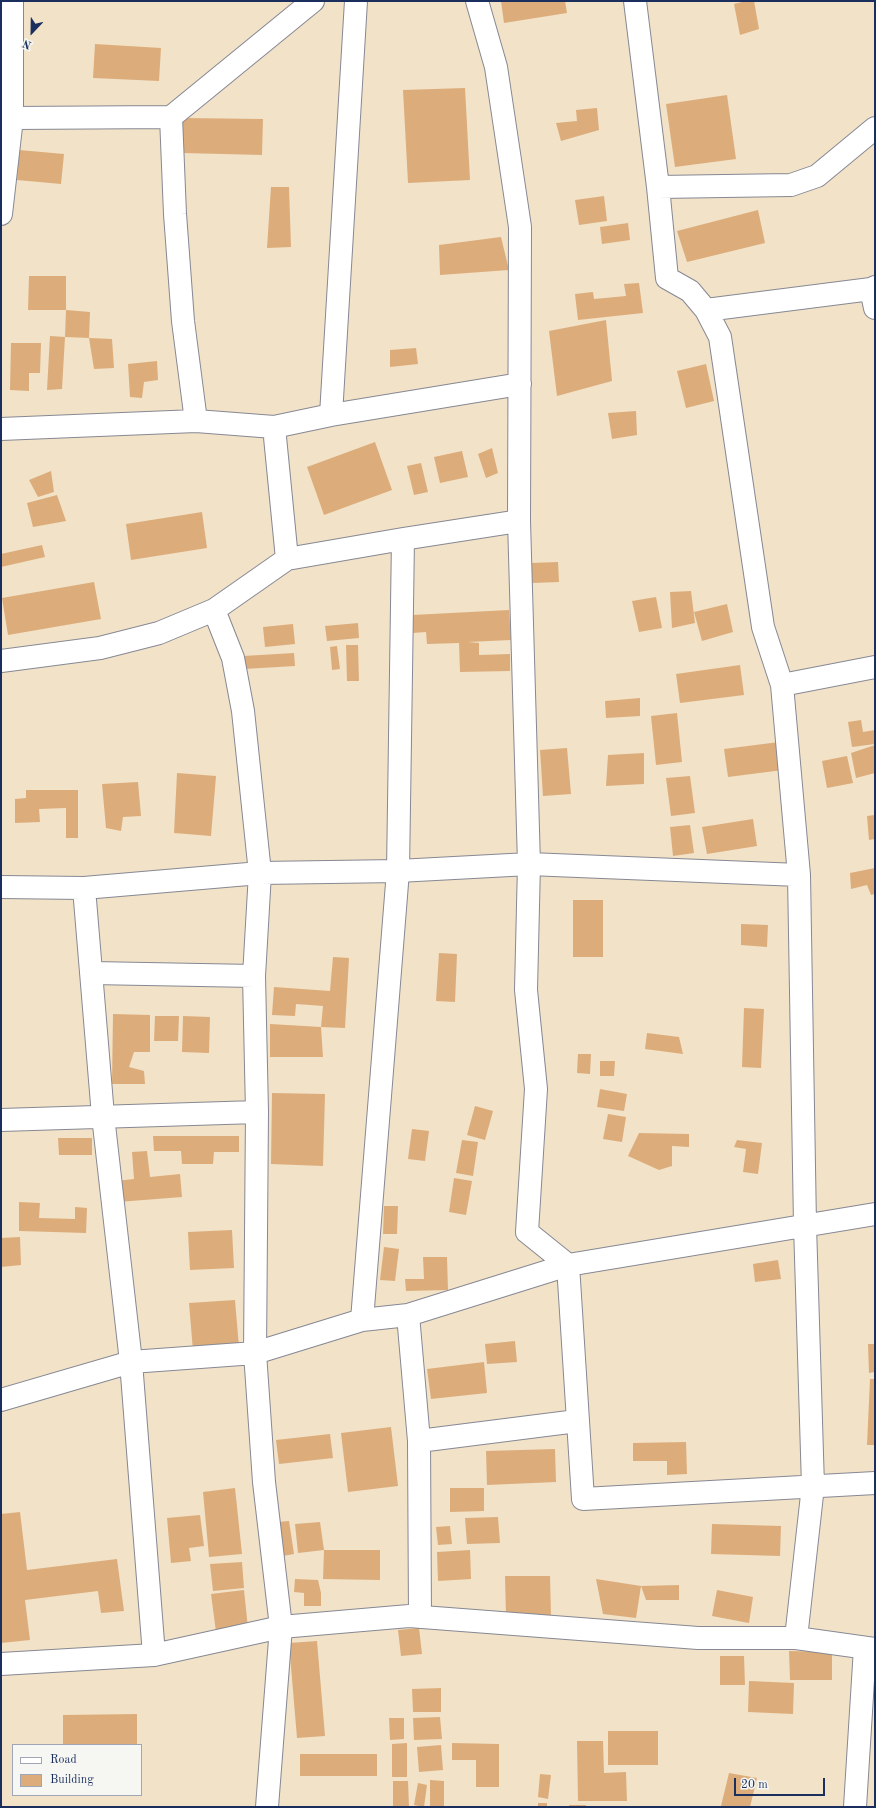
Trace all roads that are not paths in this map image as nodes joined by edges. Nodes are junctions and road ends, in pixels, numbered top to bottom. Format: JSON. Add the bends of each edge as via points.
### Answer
{"nodes":[{"id":1,"x":12,"y":1,"type":"edge"},
{"id":2,"x":313,"y":1,"type":"edge"},
{"id":3,"x":356,"y":1,"type":"edge"},
{"id":4,"x":477,"y":1,"type":"edge"},
{"id":5,"x":635,"y":1,"type":"edge"},
{"id":6,"x":12,"y":118,"type":"junction"},
{"id":7,"x":172,"y":118,"type":"junction"},
{"id":8,"x":875,"y":128,"type":"edge"},
{"id":9,"x":658,"y":187,"type":"junction"},
{"id":10,"x":1,"y":212,"type":"edge"},
{"id":11,"x":874,"y":295,"type":"edge"},
{"id":12,"x":706,"y":310,"type":"junction"},
{"id":13,"x":520,"y":384,"type":"junction"},
{"id":14,"x":331,"y":415,"type":"junction"},
{"id":15,"x":196,"y":421,"type":"junction"},
{"id":16,"x":274,"y":427,"type":"junction"},
{"id":17,"x":1,"y":430,"type":"edge"},
{"id":18,"x":519,"y":521,"type":"junction"},
{"id":19,"x":403,"y":538,"type":"junction"},
{"id":20,"x":287,"y":559,"type":"junction"},
{"id":21,"x":214,"y":610,"type":"junction"},
{"id":22,"x":1,"y":661,"type":"edge"},
{"id":23,"x":875,"y":667,"type":"edge"},
{"id":24,"x":782,"y":684,"type":"junction"},
{"id":25,"x":529,"y":864,"type":"junction"},
{"id":26,"x":398,"y":871,"type":"junction"},
{"id":27,"x":260,"y":873,"type":"junction"},
{"id":28,"x":799,"y":875,"type":"junction"},
{"id":29,"x":1,"y":886,"type":"edge"},
{"id":30,"x":84,"y":888,"type":"junction"},
{"id":31,"x":92,"y":973,"type":"junction"},
{"id":32,"x":254,"y":976,"type":"junction"},
{"id":33,"x":257,"y":1112,"type":"junction"},
{"id":34,"x":103,"y":1116,"type":"junction"},
{"id":35,"x":1,"y":1120,"type":"edge"},
{"id":36,"x":875,"y":1214,"type":"edge"},
{"id":37,"x":805,"y":1225,"type":"junction"},
{"id":38,"x":568,"y":1265,"type":"junction"},
{"id":39,"x":408,"y":1315,"type":"junction"},
{"id":40,"x":362,"y":1320,"type":"junction"},
{"id":41,"x":255,"y":1353,"type":"junction"},
{"id":42,"x":131,"y":1362,"type":"junction"},
{"id":43,"x":1,"y":1400,"type":"edge"},
{"id":44,"x":577,"y":1421,"type":"junction"},
{"id":45,"x":419,"y":1441,"type":"junction"},
{"id":46,"x":875,"y":1483,"type":"edge"},
{"id":47,"x":813,"y":1486,"type":"junction"},
{"id":48,"x":420,"y":1617,"type":"junction"},
{"id":49,"x":282,"y":1627,"type":"junction"},
{"id":50,"x":796,"y":1638,"type":"junction"},
{"id":51,"x":870,"y":1648,"type":"edge"},
{"id":52,"x":154,"y":1655,"type":"junction"},
{"id":53,"x":1,"y":1664,"type":"edge"},
{"id":54,"x":266,"y":1807,"type":"edge"},
{"id":55,"x":855,"y":1807,"type":"edge"}],
"edges":[{"from":1,"to":6,"type":"street"},
{"from":2,"to":7,"type":"street"},
{"from":3,"to":14,"type":"street"},
{"from":4,"to":13,"type":"street","via":[[496,67],[520,227]]},
{"from":5,"to":9,"type":"street"},
{"from":6,"to":7,"type":"street"},
{"from":6,"to":10,"type":"street"},
{"from":7,"to":15,"type":"street","via":[[175,214],[183,321]]},
{"from":8,"to":9,"type":"street","via":[[817,176],[791,184]]},
{"from":9,"to":12,"type":"street","via":[[667,278],[690,291]]},
{"from":11,"to":12,"type":"street"},
{"from":12,"to":24,"type":"street","via":[[720,337],[763,627]]},
{"from":13,"to":14,"type":"street"},
{"from":13,"to":18,"type":"street"},
{"from":14,"to":16,"type":"street"},
{"from":15,"to":16,"type":"street"},
{"from":15,"to":17,"type":"street"},
{"from":16,"to":20,"type":"street"},
{"from":18,"to":19,"type":"street"},
{"from":18,"to":25,"type":"street"},
{"from":19,"to":20,"type":"street"},
{"from":19,"to":26,"type":"street"},
{"from":20,"to":21,"type":"street"},
{"from":21,"to":22,"type":"street","via":[[159,633],[100,648]]},
{"from":21,"to":27,"type":"street","via":[[233,658],[243,711]]},
{"from":23,"to":24,"type":"street"},
{"from":24,"to":28,"type":"street"},
{"from":25,"to":26,"type":"street"},
{"from":25,"to":28,"type":"street"},
{"from":25,"to":38,"type":"street","via":[[526,990],[536,1089],[527,1232]]},
{"from":26,"to":27,"type":"street"},
{"from":26,"to":40,"type":"street"},
{"from":27,"to":30,"type":"street"},
{"from":27,"to":32,"type":"street"},
{"from":28,"to":37,"type":"street"},
{"from":29,"to":30,"type":"street"},
{"from":30,"to":31,"type":"street"},
{"from":31,"to":32,"type":"street"},
{"from":31,"to":34,"type":"street"},
{"from":32,"to":33,"type":"street"},
{"from":33,"to":34,"type":"street"},
{"from":33,"to":41,"type":"street"},
{"from":34,"to":35,"type":"street"},
{"from":34,"to":42,"type":"street"},
{"from":36,"to":37,"type":"street"},
{"from":37,"to":38,"type":"street"},
{"from":37,"to":47,"type":"street"},
{"from":38,"to":39,"type":"street"},
{"from":38,"to":44,"type":"street"},
{"from":39,"to":40,"type":"street"},
{"from":39,"to":45,"type":"street"},
{"from":40,"to":41,"type":"street"},
{"from":41,"to":42,"type":"street"},
{"from":41,"to":49,"type":"street","via":[[264,1482]]},
{"from":42,"to":43,"type":"street"},
{"from":42,"to":52,"type":"street"},
{"from":44,"to":45,"type":"street"},
{"from":44,"to":47,"type":"street","via":[[583,1499]]},
{"from":45,"to":48,"type":"street"},
{"from":46,"to":47,"type":"street"},
{"from":47,"to":50,"type":"street"},
{"from":48,"to":49,"type":"street"},
{"from":48,"to":50,"type":"street","via":[[698,1638]]},
{"from":49,"to":52,"type":"street"},
{"from":49,"to":54,"type":"street"},
{"from":50,"to":51,"type":"street"},
{"from":51,"to":55,"type":"street"},
{"from":52,"to":53,"type":"street"}]}
